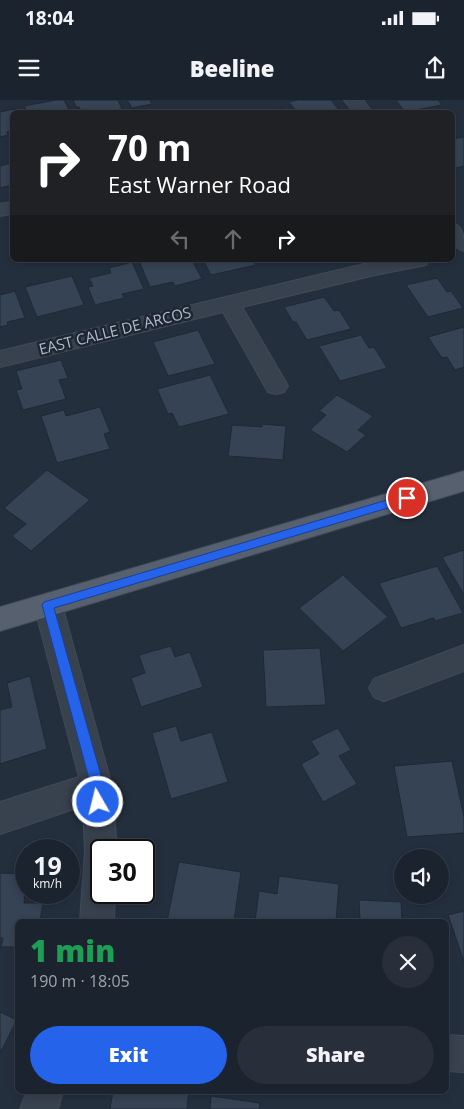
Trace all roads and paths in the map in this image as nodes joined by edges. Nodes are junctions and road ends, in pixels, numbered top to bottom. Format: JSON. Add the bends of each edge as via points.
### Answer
{"nodes":[{"id":1,"x":353,"y":100,"type":"edge"},
{"id":2,"x":361,"y":110,"type":"edge"},
{"id":3,"x":455,"y":233,"type":"edge"},
{"id":4,"x":464,"y":244,"type":"edge"},
{"id":5,"x":408,"y":262,"type":"edge"},
{"id":6,"x":229,"y":302,"type":"junction"},
{"id":7,"x":0,"y":359,"type":"edge"},
{"id":8,"x":276,"y":386,"type":"dead end"},
{"id":9,"x":464,"y":481,"type":"edge"},
{"id":10,"x":48,"y":605,"type":"junction"},
{"id":11,"x":0,"y":619,"type":"edge"},
{"id":12,"x":464,"y":658,"type":"edge"},
{"id":13,"x":384,"y":688,"type":"dead end"},
{"id":14,"x":97,"y":786,"type":"junction"},
{"id":15,"x":0,"y":818,"type":"edge"},
{"id":16,"x":100,"y":839,"type":"edge"},
{"id":17,"x":98,"y":904,"type":"edge"},
{"id":18,"x":97,"y":919,"type":"edge"},
{"id":19,"x":449,"y":1053,"type":"edge"},
{"id":20,"x":464,"y":1054,"type":"edge"},
{"id":21,"x":44,"y":1094,"type":"edge"},
{"id":22,"x":39,"y":1109,"type":"edge"}],
"edges":[{"from":1,"to":2,"type":"street"},
{"from":3,"to":4,"type":"street"},
{"from":5,"to":6,"type":"street","name":"EAST CALLE DE ARCOS"},
{"from":6,"to":7,"type":"street","name":"EAST CALLE DE ARCOS"},
{"from":6,"to":8,"type":"street"},
{"from":9,"to":10,"type":"main road"},
{"from":10,"to":11,"type":"main road"},
{"from":10,"to":14,"type":"street"},
{"from":12,"to":13,"type":"street"},
{"from":14,"to":15,"type":"street"},
{"from":14,"to":16,"type":"street"},
{"from":17,"to":18,"type":"street"},
{"from":19,"to":20,"type":"street"},
{"from":21,"to":22,"type":"street"}]}
